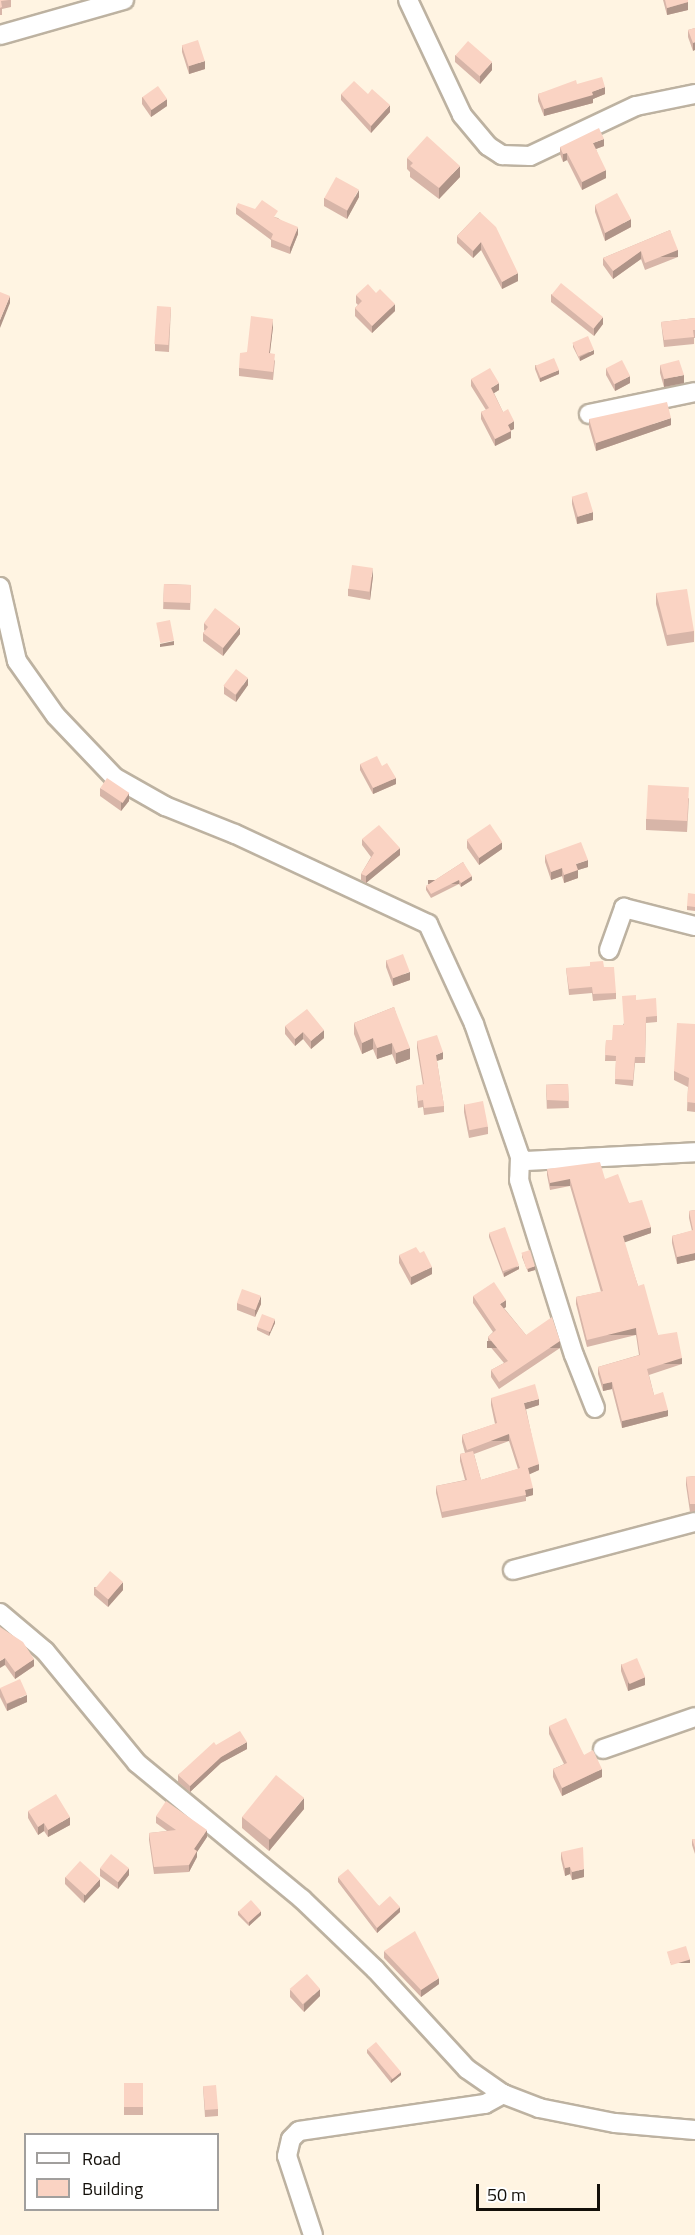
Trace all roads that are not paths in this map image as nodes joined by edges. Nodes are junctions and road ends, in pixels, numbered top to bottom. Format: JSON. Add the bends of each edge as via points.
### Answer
{"nodes":[{"id":1,"x":124,"y":0,"type":"edge"},
{"id":2,"x":408,"y":0,"type":"edge"},
{"id":3,"x":0,"y":35,"type":"edge"},
{"id":4,"x":695,"y":94,"type":"edge"},
{"id":5,"x":695,"y":392,"type":"edge"},
{"id":6,"x":589,"y":414,"type":"dead end"},
{"id":7,"x":0,"y":587,"type":"edge"},
{"id":8,"x":695,"y":926,"type":"edge"},
{"id":9,"x":609,"y":950,"type":"dead end"},
{"id":10,"x":695,"y":1152,"type":"edge"},
{"id":11,"x":520,"y":1157,"type":"junction"},
{"id":12,"x":595,"y":1408,"type":"dead end"},
{"id":13,"x":695,"y":1522,"type":"edge"},
{"id":14,"x":513,"y":1569,"type":"dead end"},
{"id":15,"x":0,"y":1613,"type":"edge"},
{"id":16,"x":695,"y":1717,"type":"edge"},
{"id":17,"x":603,"y":1749,"type":"dead end"},
{"id":18,"x":503,"y":2094,"type":"junction"},
{"id":19,"x":695,"y":2130,"type":"edge"},
{"id":20,"x":313,"y":2235,"type":"edge"}],
"edges":[{"from":1,"to":3,"type":"street"},
{"from":2,"to":4,"type":"street","via":[[462,115],[488,146],[502,155],[530,156],[636,106]]},
{"from":5,"to":6,"type":"street"},
{"from":7,"to":11,"type":"street","via":[[17,661],[56,716],[114,777],[165,806],[235,834],[428,924],[474,1024]]},
{"from":8,"to":9,"type":"street","via":[[624,908]]},
{"from":10,"to":11,"type":"street","via":[[526,1161]]},
{"from":11,"to":12,"type":"street","via":[[519,1180],[574,1355]]},
{"from":13,"to":14,"type":"street"},
{"from":15,"to":18,"type":"street","via":[[45,1651],[137,1763],[302,1899],[375,1969],[467,2069]]},
{"from":16,"to":17,"type":"street"},
{"from":18,"to":19,"type":"street","via":[[539,2108],[615,2123]]},
{"from":18,"to":20,"type":"street","via":[[485,2104],[298,2131],[291,2139],[287,2156]]}]}
